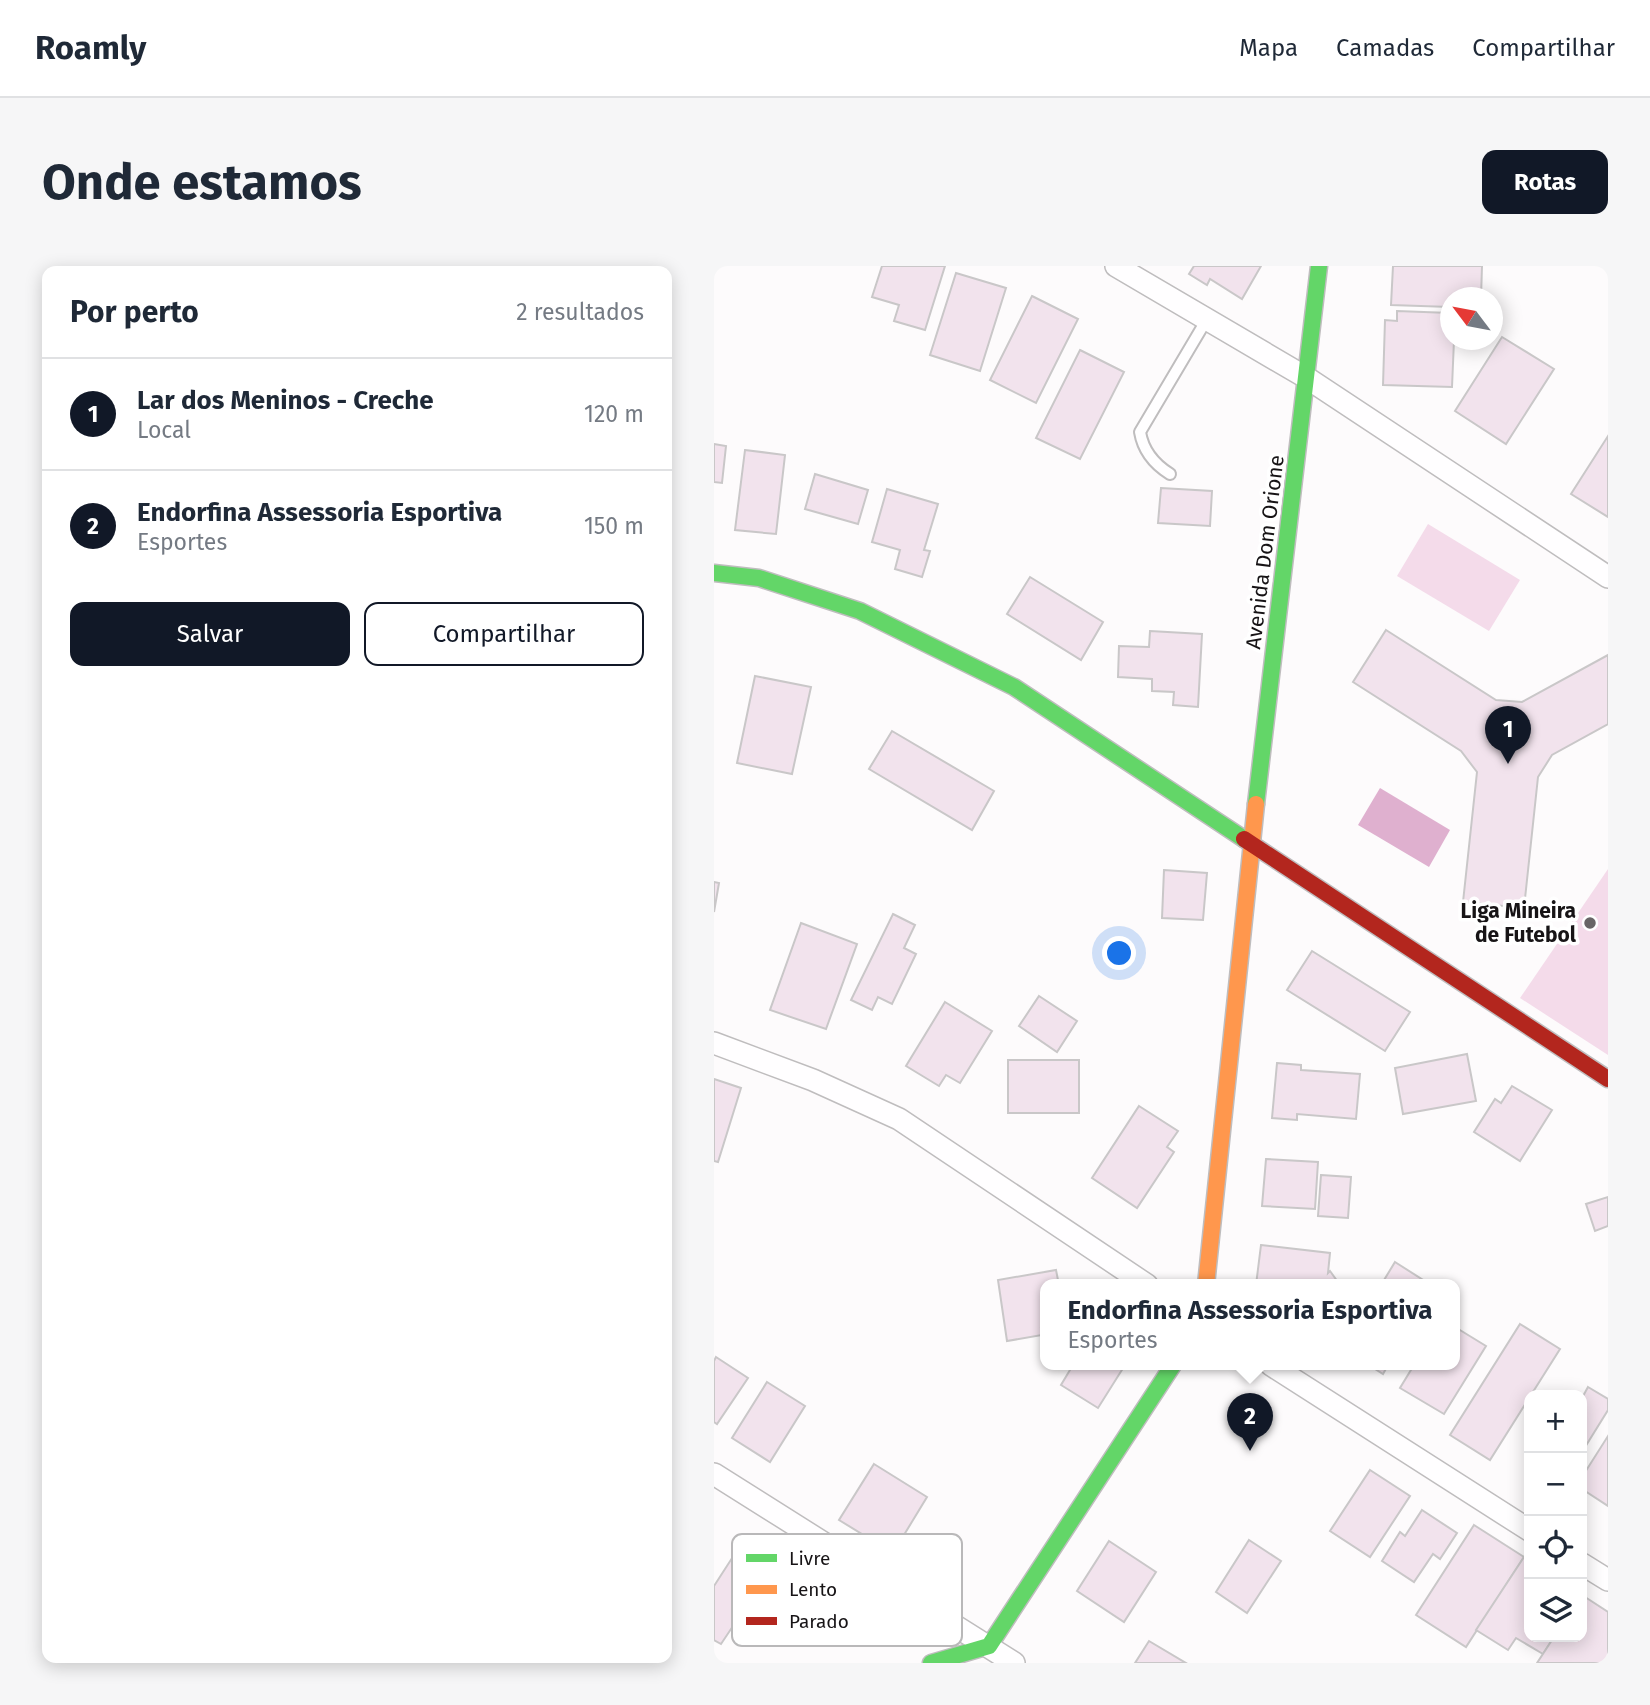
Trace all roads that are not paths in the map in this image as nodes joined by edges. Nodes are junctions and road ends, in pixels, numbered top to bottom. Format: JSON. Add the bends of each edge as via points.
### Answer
{"nodes":[{"id":1,"x":1116,"y":266,"type":"edge"},
{"id":2,"x":1319,"y":266,"type":"edge"},
{"id":3,"x":1207,"y":319,"type":"junction"},
{"id":4,"x":1307,"y":378,"type":"junction"},
{"id":5,"x":1170,"y":474,"type":"dead end"},
{"id":6,"x":714,"y":573,"type":"edge"},
{"id":7,"x":1608,"y":577,"type":"edge"},
{"id":8,"x":1252,"y":843,"type":"junction"},
{"id":9,"x":714,"y":1043,"type":"edge"},
{"id":10,"x":1608,"y":1079,"type":"edge"},
{"id":11,"x":1138,"y":1279,"type":"edge"},
{"id":12,"x":1207,"y":1279,"type":"edge"},
{"id":13,"x":1170,"y":1370,"type":"edge"},
{"id":14,"x":1278,"y":1370,"type":"edge"},
{"id":15,"x":714,"y":1474,"type":"edge"},
{"id":16,"x":1524,"y":1527,"type":"edge"},
{"id":17,"x":810,"y":1534,"type":"edge"},
{"id":18,"x":1587,"y":1567,"type":"edge"},
{"id":19,"x":1608,"y":1580,"type":"edge"},
{"id":20,"x":962,"y":1629,"type":"edge"},
{"id":21,"x":989,"y":1646,"type":"junction"},
{"id":22,"x":931,"y":1663,"type":"edge"},
{"id":23,"x":1014,"y":1663,"type":"edge"}],
"edges":[{"from":1,"to":3,"type":"street"},
{"from":2,"to":4,"type":"street","name":"Avenida Dom Orione"},
{"from":3,"to":4,"type":"street"},
{"from":3,"to":5,"type":"lane","via":[[1140,432],[1150,456]]},
{"from":4,"to":7,"type":"street"},
{"from":4,"to":8,"type":"street","name":"Avenida Dom Orione"},
{"from":6,"to":8,"type":"street","via":[[759,578],[860,611],[1014,687]]},
{"from":8,"to":10,"type":"street"},
{"from":8,"to":12,"type":"street","name":"Avenida Dom Orione"},
{"from":9,"to":11,"type":"street","via":[[899,1119]]},
{"from":13,"to":21,"type":"street"},
{"from":14,"to":16,"type":"street"},
{"from":15,"to":17,"type":"street"},
{"from":18,"to":19,"type":"street"},
{"from":20,"to":21,"type":"street"},
{"from":21,"to":22,"type":"street"},
{"from":21,"to":23,"type":"street"}]}
